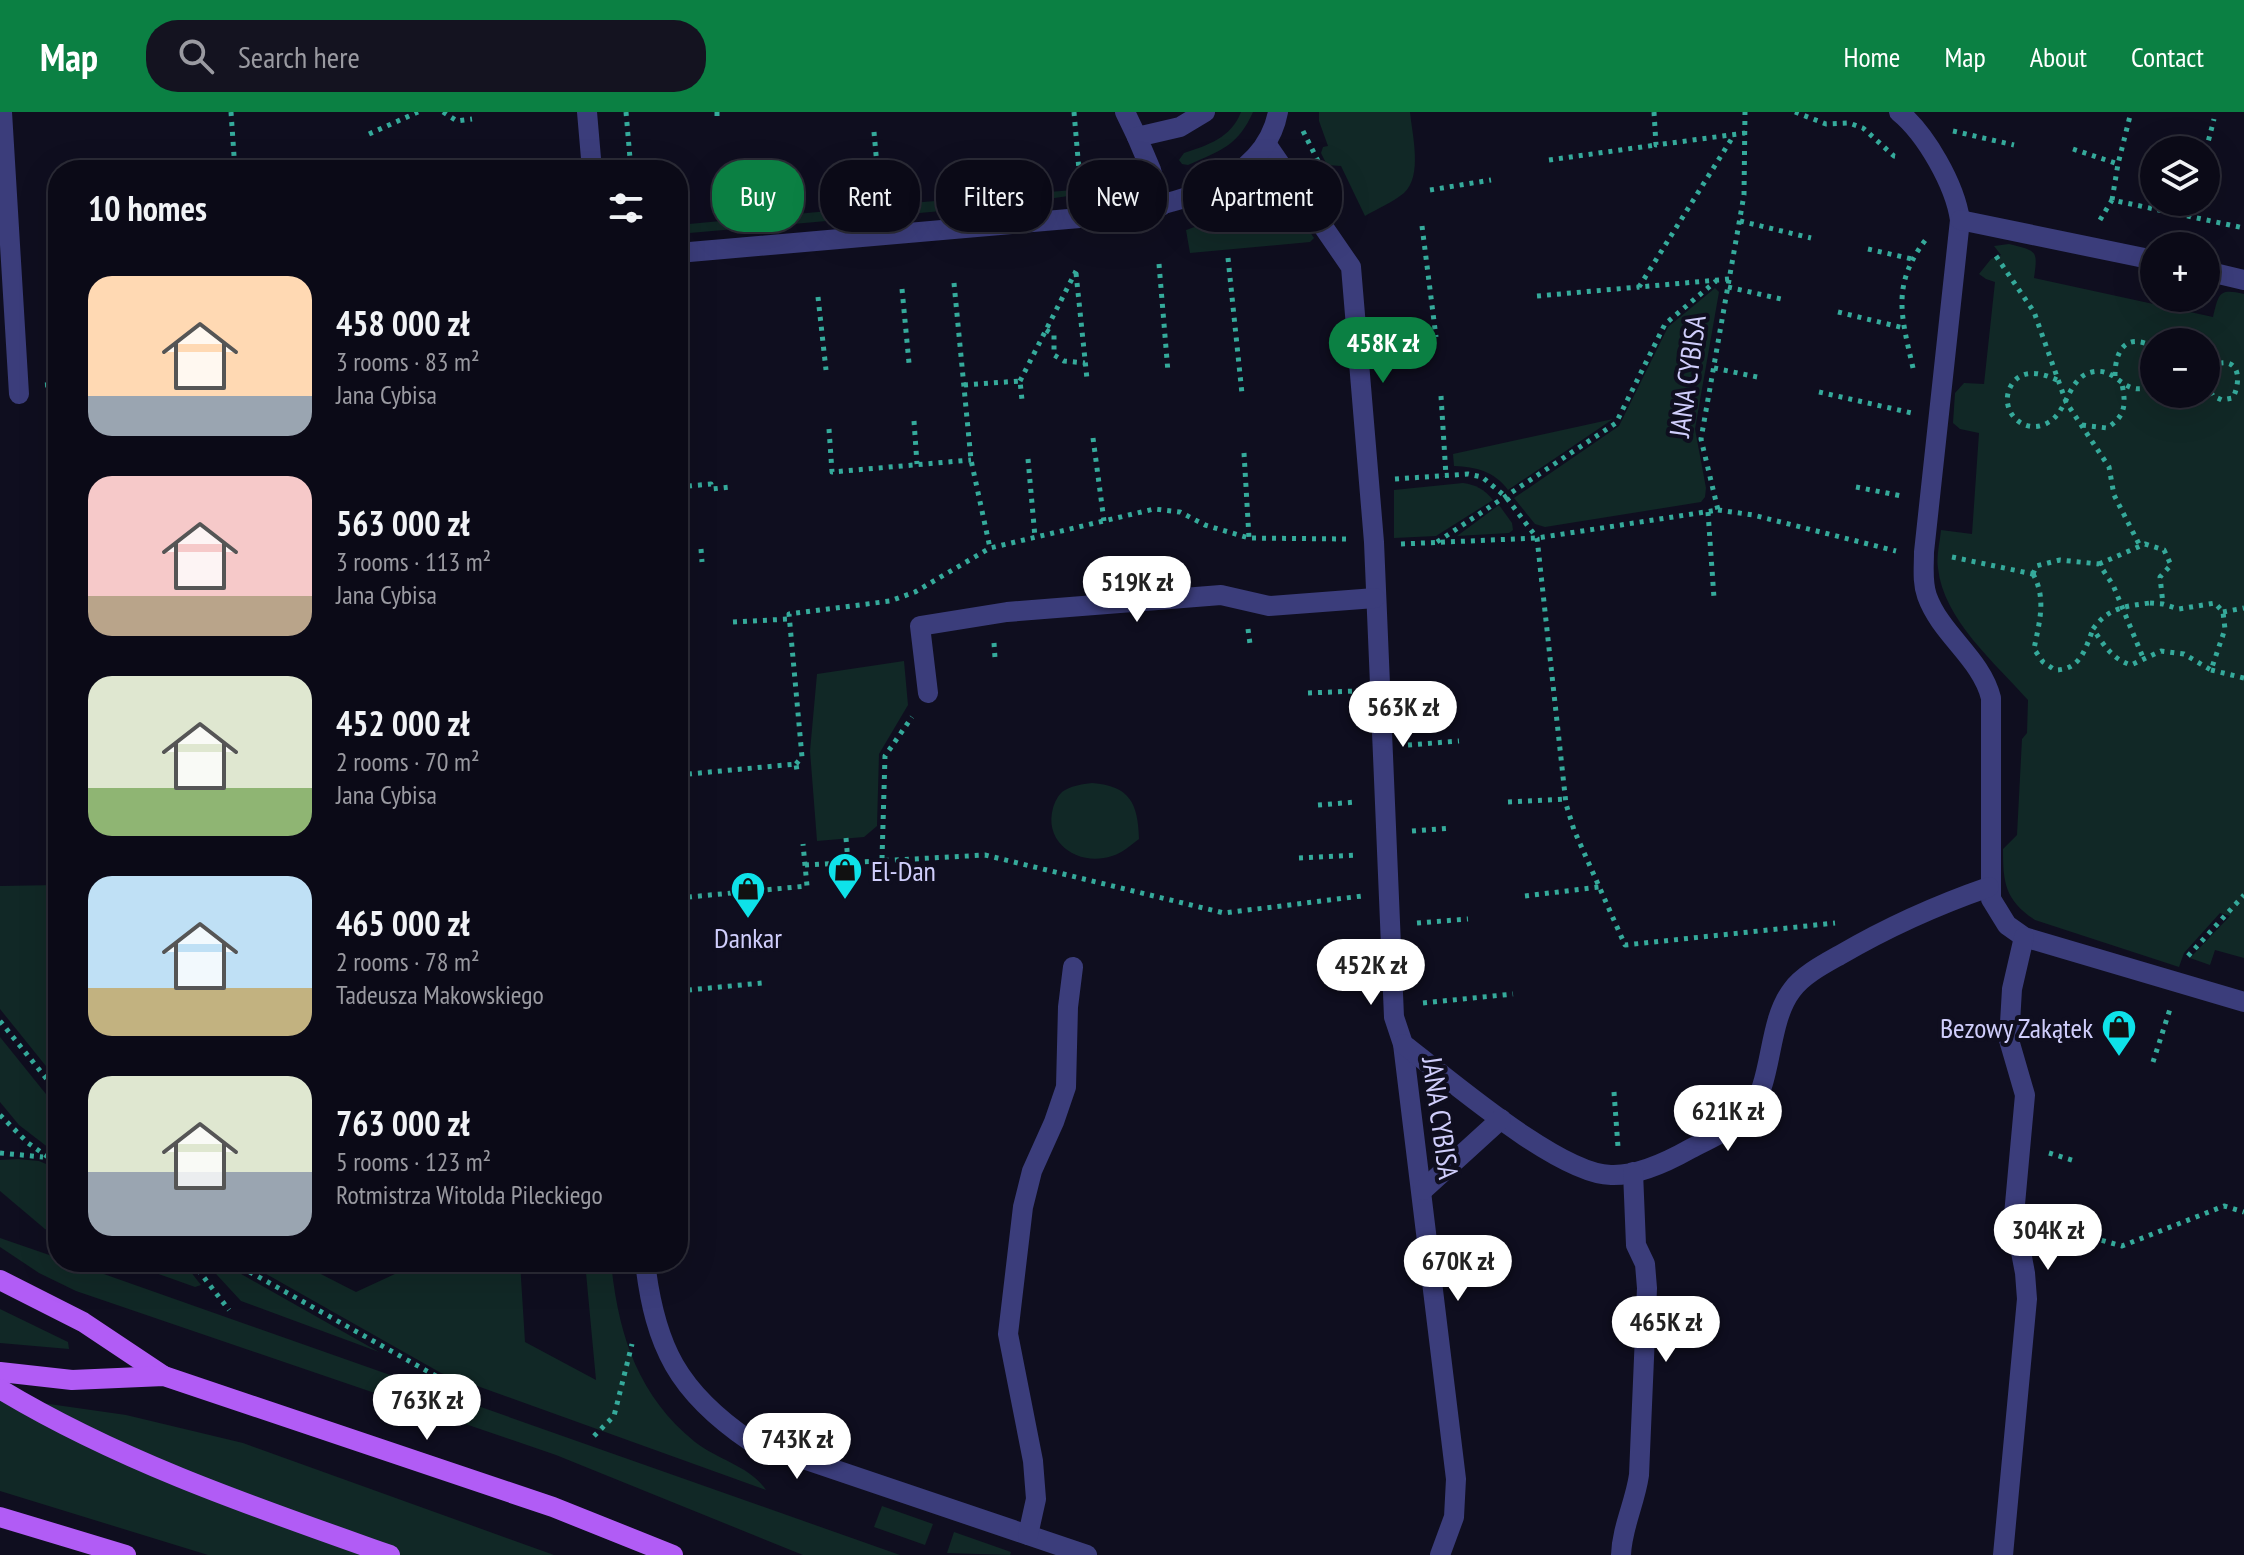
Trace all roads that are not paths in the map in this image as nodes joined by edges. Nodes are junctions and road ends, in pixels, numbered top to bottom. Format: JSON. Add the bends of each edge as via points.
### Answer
{"nodes":[{"id":1,"x":2,"y":112,"type":"edge"},
{"id":2,"x":587,"y":112,"type":"edge"},
{"id":3,"x":1125,"y":112,"type":"edge"},
{"id":4,"x":1205,"y":112,"type":"edge"},
{"id":5,"x":1278,"y":112,"type":"edge"},
{"id":6,"x":1899,"y":112,"type":"edge"},
{"id":7,"x":1137,"y":137,"type":"junction"},
{"id":8,"x":1267,"y":145,"type":"junction"},
{"id":9,"x":591,"y":160,"type":"edge"},
{"id":10,"x":1147,"y":160,"type":"edge"},
{"id":11,"x":1167,"y":203,"type":"edge"},
{"id":12,"x":1068,"y":219,"type":"edge"},
{"id":13,"x":1960,"y":220,"type":"junction"},
{"id":14,"x":688,"y":252,"type":"edge"},
{"id":15,"x":2140,"y":257,"type":"edge"},
{"id":16,"x":2220,"y":274,"type":"edge"},
{"id":17,"x":2244,"y":280,"type":"edge"},
{"id":18,"x":19,"y":394,"type":"dead end"},
{"id":19,"x":1375,"y":598,"type":"junction"},
{"id":20,"x":928,"y":693,"type":"road end"},
{"id":21,"x":1989,"y":887,"type":"junction"},
{"id":22,"x":2024,"y":937,"type":"junction"},
{"id":23,"x":1073,"y":967,"type":"dead end"},
{"id":24,"x":2244,"y":1002,"type":"edge"},
{"id":25,"x":1403,"y":1044,"type":"junction"},
{"id":26,"x":1501,"y":1119,"type":"junction"},
{"id":27,"x":1626,"y":1173,"type":"junction"},
{"id":28,"x":1423,"y":1190,"type":"junction"},
{"id":29,"x":646,"y":1272,"type":"edge"},
{"id":30,"x":0,"y":1280,"type":"edge"},
{"id":31,"x":0,"y":1372,"type":"edge"},
{"id":32,"x":164,"y":1376,"type":"junction"},
{"id":33,"x":0,"y":1389,"type":"edge"},
{"id":34,"x":0,"y":1517,"type":"edge"},
{"id":35,"x":1028,"y":1535,"type":"junction"},
{"id":36,"x":113,"y":1554,"type":"edge"},
{"id":37,"x":390,"y":1555,"type":"edge"},
{"id":38,"x":673,"y":1555,"type":"edge"},
{"id":39,"x":1087,"y":1555,"type":"edge"},
{"id":40,"x":1440,"y":1555,"type":"edge"},
{"id":41,"x":1621,"y":1555,"type":"edge"},
{"id":42,"x":2003,"y":1555,"type":"edge"}],
"edges":[{"from":1,"to":18,"type":"street"},
{"from":2,"to":9,"type":"street"},
{"from":3,"to":7,"type":"street"},
{"from":4,"to":7,"type":"street","via":[[1180,127]]},
{"from":5,"to":8,"type":"street"},
{"from":6,"to":13,"type":"street","via":[[1950,185]]},
{"from":7,"to":10,"type":"street"},
{"from":8,"to":11,"type":"street","via":[[1230,177]]},
{"from":8,"to":19,"type":"street","name":"JANA CYBISA","via":[[1351,267]]},
{"from":12,"to":14,"type":"street"},
{"from":13,"to":15,"type":"street"},
{"from":13,"to":21,"type":"street","via":[[1924,586],[1939,619],[1982,674],[1991,698]]},
{"from":16,"to":17,"type":"street"},
{"from":19,"to":20,"type":"street","via":[[1269,606],[1221,595],[1007,612],[920,626]]},
{"from":19,"to":25,"type":"street","name":"JANA CYBISA","via":[[1393,1005]]},
{"from":21,"to":22,"type":"street","via":[[1997,912]]},
{"from":21,"to":27,"type":"street","via":[[1907,919],[1817,968],[1792,989],[1780,1013],[1759,1095],[1747,1114],[1684,1152]]},
{"from":22,"to":24,"type":"street"},
{"from":22,"to":42,"type":"street","via":[[2012,989],[2009,1040],[2025,1095],[2014,1215],[2027,1299]]},
{"from":23,"to":35,"type":"street","via":[[1066,1087],[1023,1207],[1008,1334],[1033,1461],[1036,1499]]},
{"from":25,"to":26,"type":"street"},
{"from":25,"to":28,"type":"street","name":"JANA CYBISA"},
{"from":26,"to":27,"type":"street","via":[[1566,1162],[1592,1172]]},
{"from":26,"to":28,"type":"street"},
{"from":27,"to":41,"type":"street","via":[[1647,1288],[1639,1475]]},
{"from":28,"to":40,"type":"street","name":"JANA CYBISA","via":[[1456,1479],[1454,1517]]},
{"from":29,"to":35,"type":"street","via":[[664,1349],[690,1388],[750,1441]]},
{"from":30,"to":32,"type":"main road","via":[[83,1322]]},
{"from":31,"to":32,"type":"main road","via":[[72,1380]]},
{"from":32,"to":38,"type":"main road","via":[[553,1507]]},
{"from":33,"to":37,"type":"main road","via":[[42,1414],[208,1490]]},
{"from":34,"to":36,"type":"main road"},
{"from":35,"to":39,"type":"street"}]}
